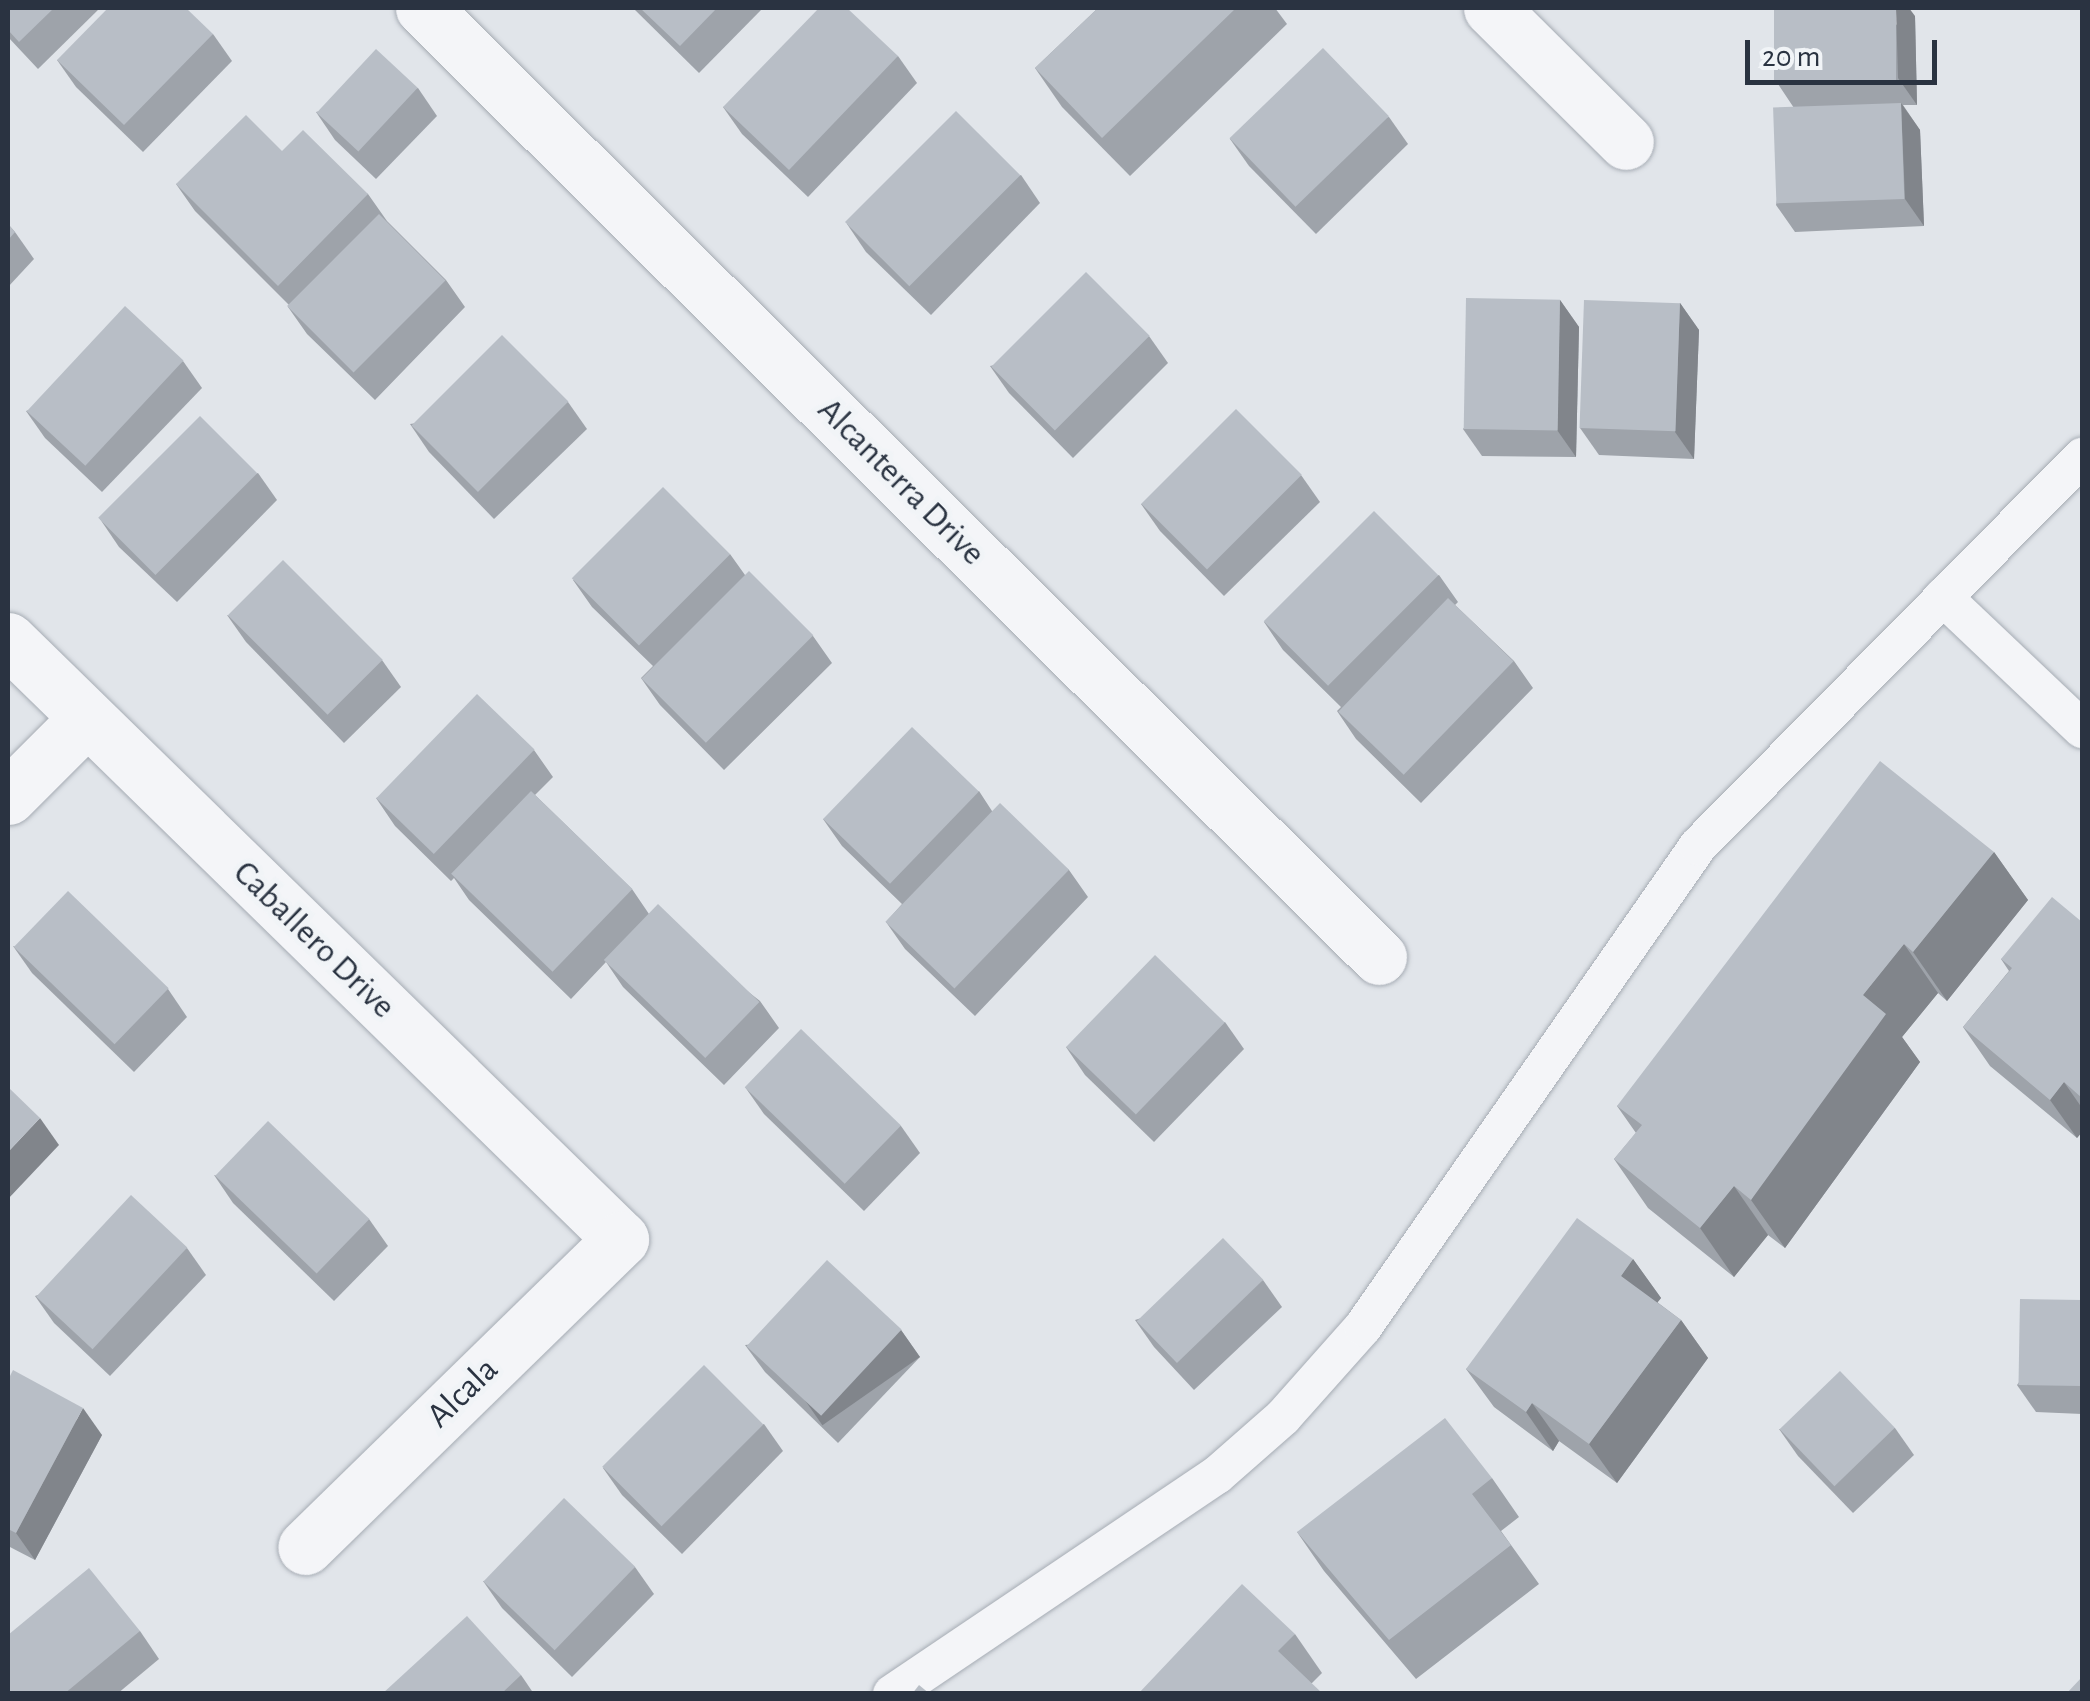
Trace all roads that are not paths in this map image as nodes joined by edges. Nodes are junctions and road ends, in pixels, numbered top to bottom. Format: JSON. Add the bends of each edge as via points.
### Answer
{"nodes":[{"id":1,"x":423,"y":8,"type":"edge"},
{"id":2,"x":1491,"y":8,"type":"edge"},
{"id":3,"x":1626,"y":142,"type":"dead end"},
{"id":4,"x":2082,"y":457,"type":"edge"},
{"id":5,"x":1943,"y":597,"type":"junction"},
{"id":6,"x":8,"y":640,"type":"edge"},
{"id":7,"x":86,"y":719,"type":"junction"},
{"id":8,"x":2082,"y":729,"type":"edge"},
{"id":9,"x":8,"y":797,"type":"edge"},
{"id":10,"x":1379,"y":957,"type":"dead end"},
{"id":11,"x":621,"y":1239,"type":"joint"},
{"id":12,"x":305,"y":1548,"type":"dead end"},
{"id":13,"x":892,"y":1694,"type":"edge"}],
"edges":[{"from":1,"to":10,"type":"street","name":"Alcanterra Drive"},
{"from":2,"to":3,"type":"street"},
{"from":4,"to":5,"type":"lane"},
{"from":5,"to":8,"type":"lane"},
{"from":5,"to":13,"type":"lane","via":[[1698,846],[1364,1327],[1283,1417],[1216,1476]]},
{"from":6,"to":7,"type":"street","name":"Caballero Drive"},
{"from":7,"to":9,"type":"street"},
{"from":7,"to":11,"type":"street","name":"Caballero Drive"},
{"from":11,"to":12,"type":"street","name":"Alcala"}]}
